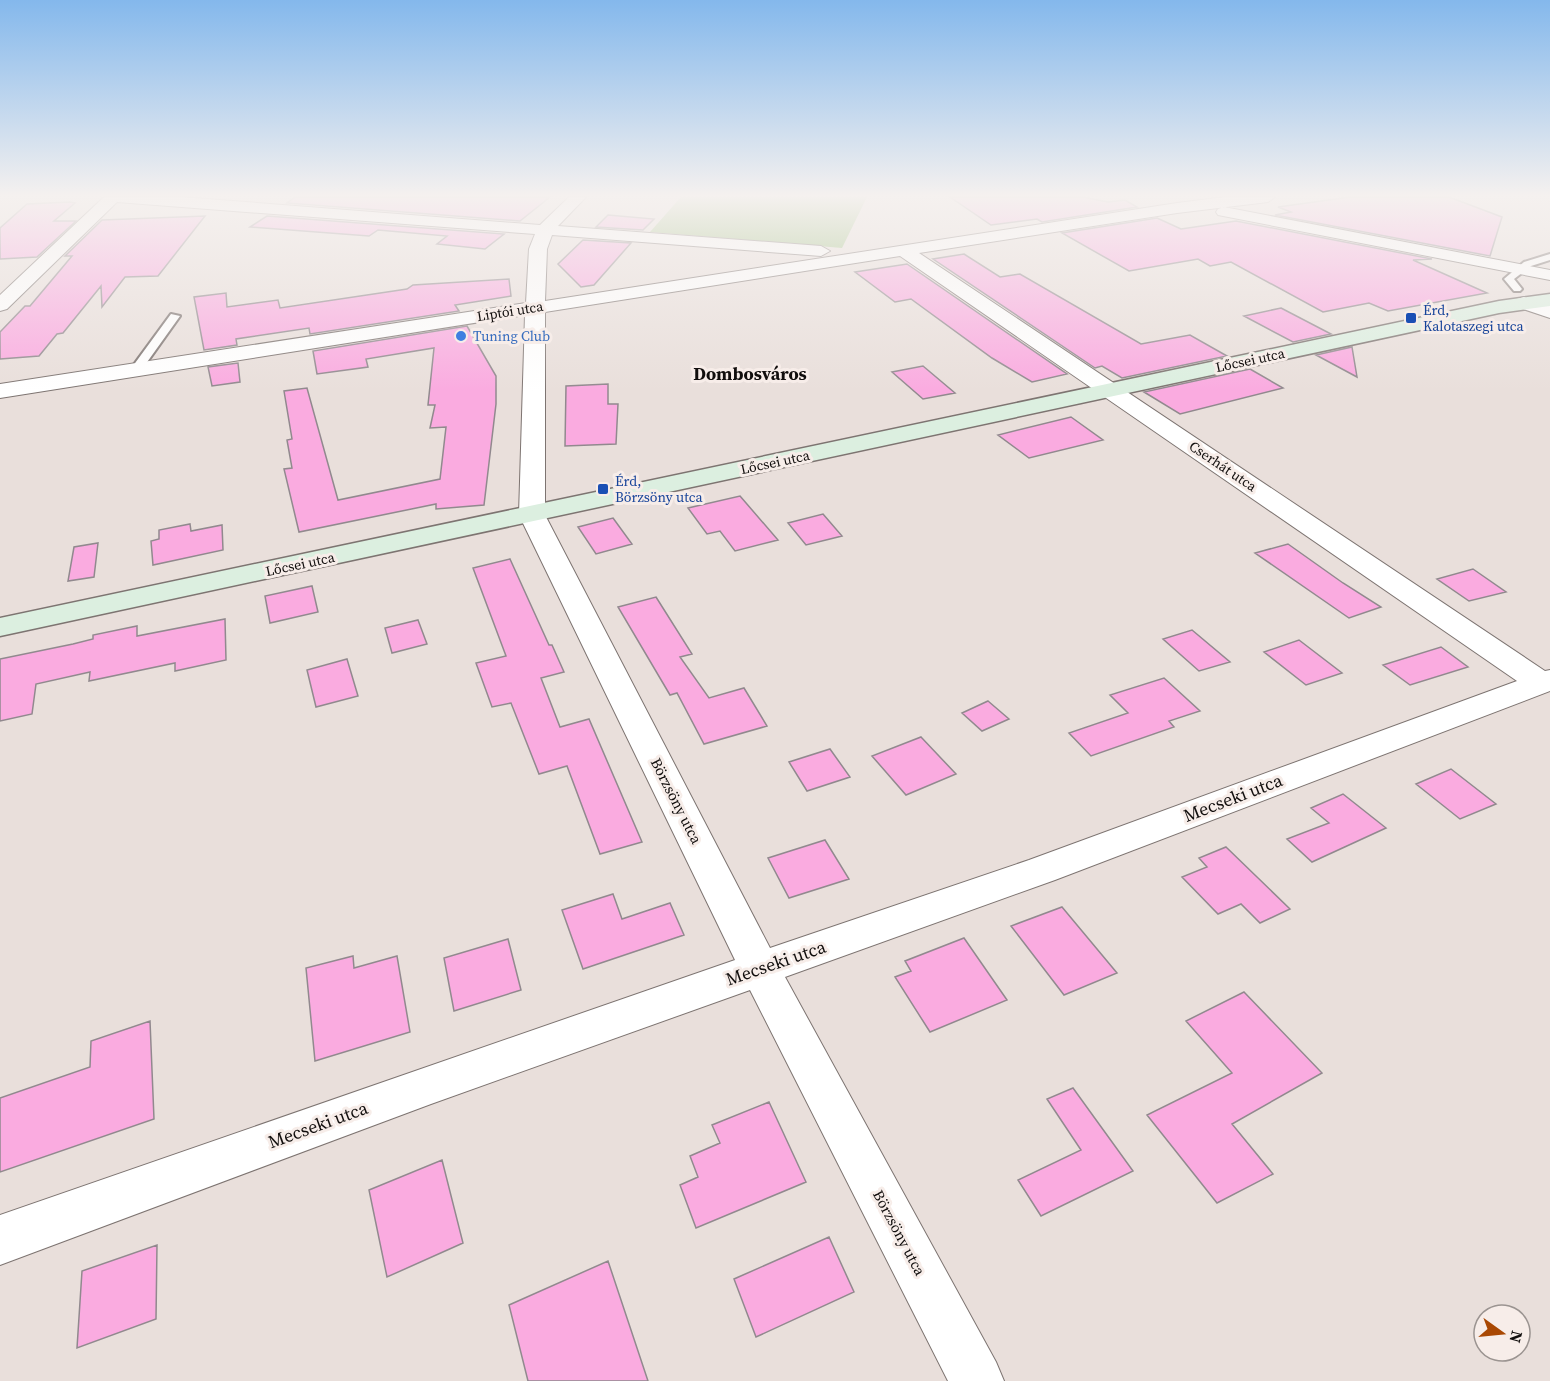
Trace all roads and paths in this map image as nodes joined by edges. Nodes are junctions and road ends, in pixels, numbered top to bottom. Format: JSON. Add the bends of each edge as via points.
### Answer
{"nodes":[{"id":1,"x":46,"y":261,"type":"edge"},
{"id":2,"x":537,"y":261,"type":"edge"},
{"id":3,"x":841,"y":261,"type":"edge"},
{"id":4,"x":919,"y":261,"type":"edge"},
{"id":5,"x":1482,"y":261,"type":"edge"},
{"id":6,"x":1533,"y":261,"type":"edge"},
{"id":7,"x":1518,"y":269,"type":"junction"},
{"id":8,"x":1550,"y":275,"type":"edge"},
{"id":9,"x":1520,"y":296,"type":"junction"},
{"id":10,"x":1550,"y":300,"type":"edge"},
{"id":11,"x":0,"y":305,"type":"edge"},
{"id":12,"x":1550,"y":312,"type":"edge"},
{"id":13,"x":176,"y":316,"type":"dead end"},
{"id":14,"x":459,"y":320,"type":"junction"},
{"id":15,"x":534,"y":321,"type":"junction"},
{"id":16,"x":136,"y":370,"type":"junction"},
{"id":17,"x":1110,"y":390,"type":"junction"},
{"id":18,"x":0,"y":391,"type":"edge"},
{"id":19,"x":532,"y":515,"type":"junction"},
{"id":20,"x":0,"y":627,"type":"edge"},
{"id":21,"x":1545,"y":681,"type":"edge"},
{"id":22,"x":760,"y":969,"type":"junction"},
{"id":23,"x":0,"y":1240,"type":"edge"},
{"id":24,"x":977,"y":1381,"type":"edge"}],
"edges":[{"from":1,"to":11,"type":"street"},
{"from":2,"to":15,"type":"street","name":"Börzsöny utca"},
{"from":3,"to":15,"type":"street","name":"Liptói utca"},
{"from":4,"to":17,"type":"street","name":"Cserhát utca"},
{"from":5,"to":7,"type":"street"},
{"from":6,"to":7,"type":"lane"},
{"from":7,"to":8,"type":"street"},
{"from":7,"to":9,"type":"lane","via":[[1509,279]]},
{"from":9,"to":10,"type":"street","name":"Lőcsei utca"},
{"from":9,"to":12,"type":"street"},
{"from":9,"to":17,"type":"street","name":"Lőcsei utca"},
{"from":13,"to":16,"type":"lane"},
{"from":14,"to":15,"type":"street"},
{"from":14,"to":15,"type":"street","name":"Liptói utca"},
{"from":14,"to":16,"type":"street","name":"Liptói utca"},
{"from":15,"to":19,"type":"street","name":"Börzsöny utca"},
{"from":16,"to":18,"type":"street","name":"Liptói utca"},
{"from":17,"to":19,"type":"street","name":"Lőcsei utca"},
{"from":17,"to":21,"type":"street","name":"Cserhát utca"},
{"from":19,"to":20,"type":"street","name":"Lőcsei utca"},
{"from":19,"to":22,"type":"street","name":"Börzsöny utca"},
{"from":21,"to":22,"type":"street","name":"Mecseki utca","via":[[1042,870]]},
{"from":22,"to":23,"type":"street","name":"Mecseki utca"},
{"from":22,"to":24,"type":"street","name":"Börzsöny utca"}]}
